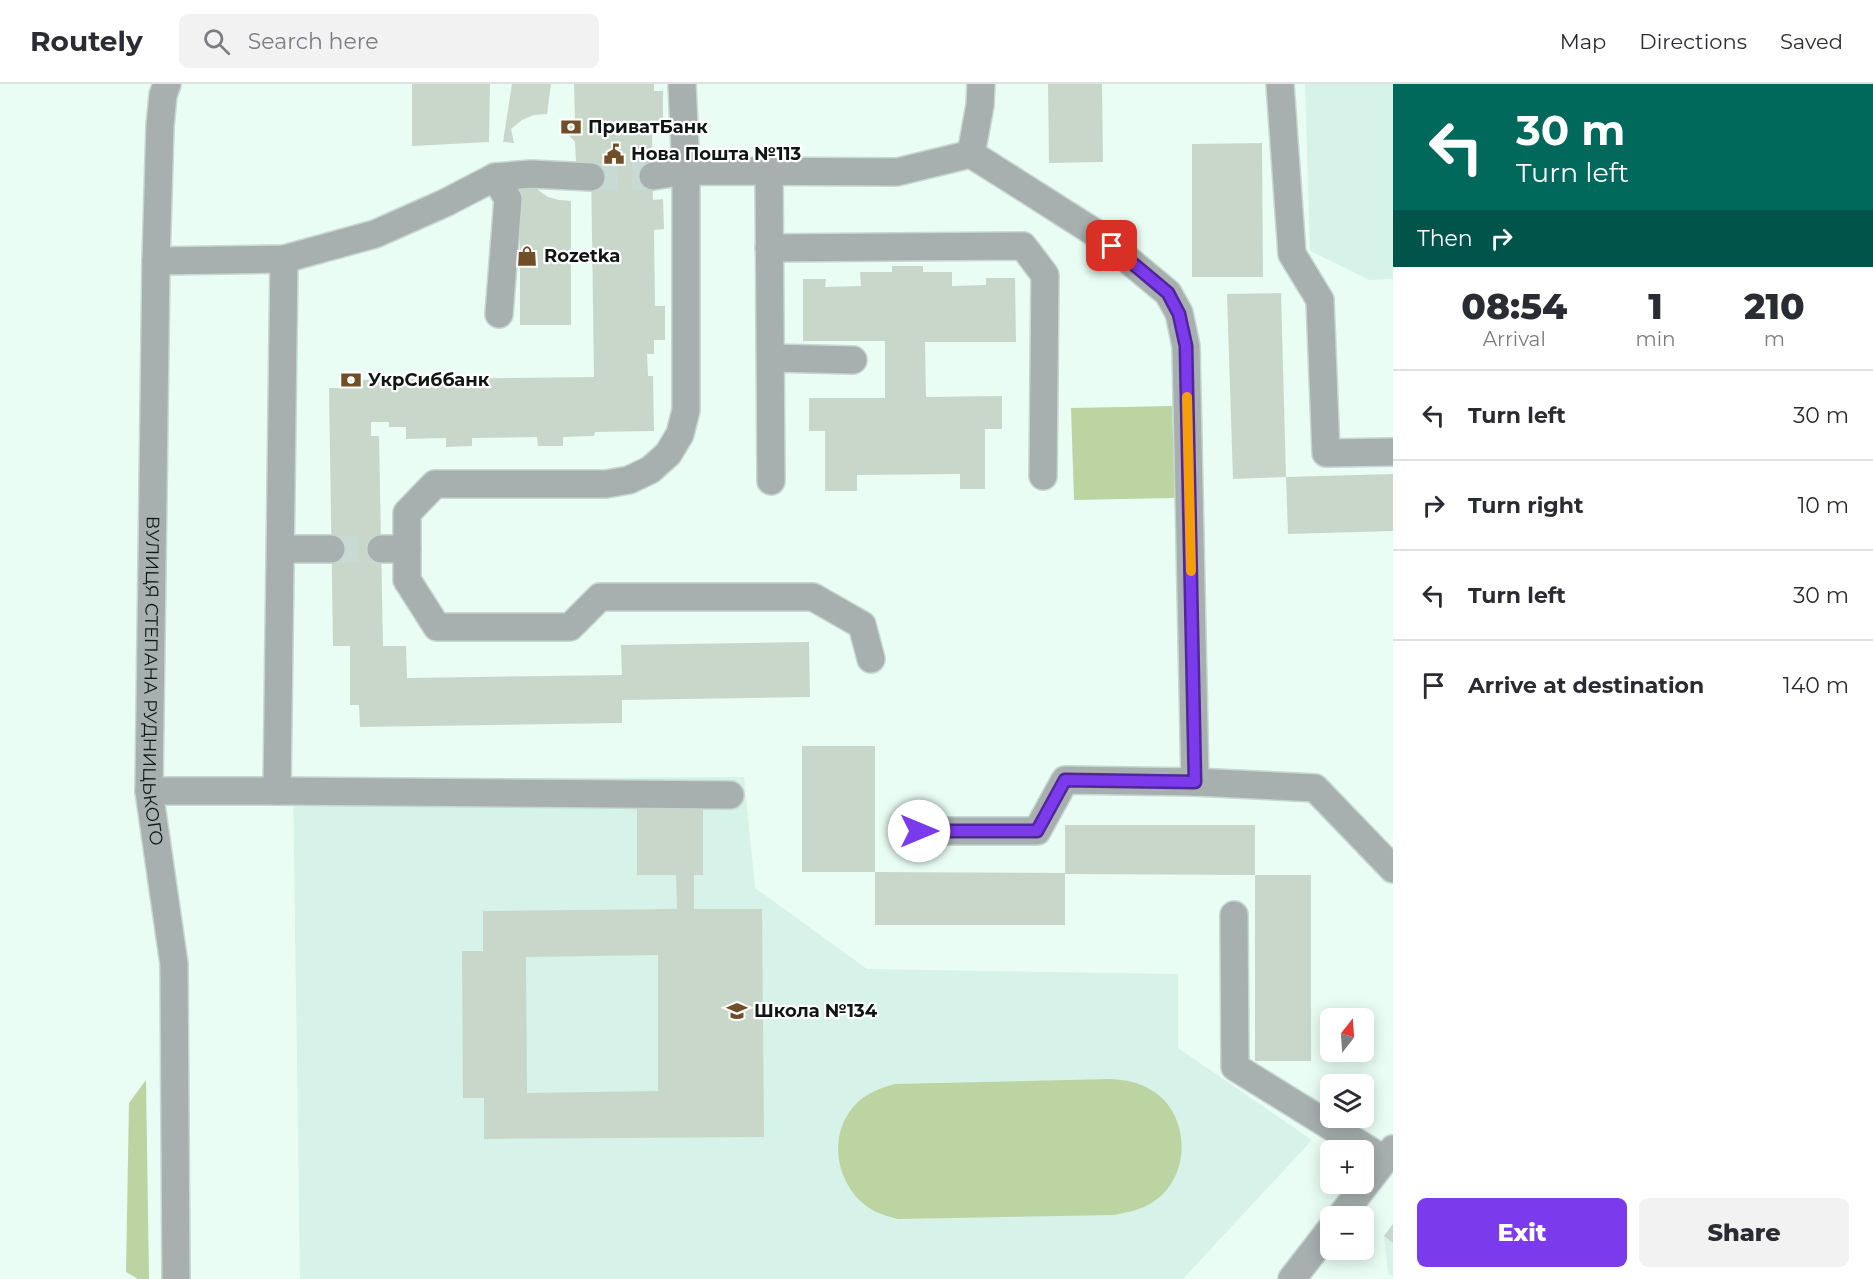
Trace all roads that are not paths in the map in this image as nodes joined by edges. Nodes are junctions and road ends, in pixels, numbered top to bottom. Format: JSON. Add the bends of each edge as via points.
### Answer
{"nodes":[{"id":1,"x":167,"y":84,"type":"edge"},
{"id":2,"x":682,"y":84,"type":"edge"},
{"id":3,"x":981,"y":84,"type":"edge"},
{"id":4,"x":1280,"y":84,"type":"edge"},
{"id":5,"x":971,"y":154,"type":"junction"},
{"id":6,"x":686,"y":171,"type":"junction"},
{"id":7,"x":769,"y":172,"type":"junction"},
{"id":8,"x":653,"y":176,"type":"tunnel mouth"},
{"id":9,"x":495,"y":177,"type":"junction"},
{"id":10,"x":591,"y":177,"type":"tunnel mouth"},
{"id":11,"x":769,"y":248,"type":"junction"},
{"id":12,"x":284,"y":260,"type":"junction"},
{"id":13,"x":156,"y":261,"type":"junction"},
{"id":14,"x":499,"y":314,"type":"dead end"},
{"id":15,"x":771,"y":358,"type":"junction"},
{"id":16,"x":853,"y":360,"type":"dead end"},
{"id":17,"x":1393,"y":452,"type":"edge"},
{"id":18,"x":1043,"y":476,"type":"dead end"},
{"id":19,"x":771,"y":481,"type":"dead end"},
{"id":20,"x":281,"y":549,"type":"junction"},
{"id":21,"x":331,"y":549,"type":"tunnel mouth"},
{"id":22,"x":871,"y":659,"type":"dead end"},
{"id":23,"x":1195,"y":782,"type":"junction"},
{"id":24,"x":149,"y":791,"type":"junction"},
{"id":25,"x":277,"y":791,"type":"junction"},
{"id":26,"x":730,"y":795,"type":"dead end"},
{"id":27,"x":919,"y":831,"type":"dead end"},
{"id":28,"x":1393,"y":869,"type":"edge"},
{"id":29,"x":1234,"y":915,"type":"dead end"},
{"id":30,"x":1389,"y":1155,"type":"edge"},
{"id":31,"x":1349,"y":1206,"type":"edge"},
{"id":32,"x":1320,"y":1246,"type":"edge"},
{"id":33,"x":1300,"y":1277,"type":"edge"},
{"id":34,"x":176,"y":1279,"type":"edge"}],
"edges":[{"from":1,"to":13,"type":"street","name":"ВУЛИЦЯ СТЕПАНА РУДНИЦЬКОГО","via":[[160,126]]},
{"from":2,"to":6,"type":"street"},
{"from":3,"to":5,"type":"street"},
{"from":4,"to":17,"type":"street","via":[[1292,254],[1320,300],[1326,453]]},
{"from":5,"to":7,"type":"street","via":[[897,172]]},
{"from":5,"to":23,"type":"street","via":[[1096,234],[1168,293],[1179,314],[1186,346]]},
{"from":6,"to":7,"type":"street"},
{"from":6,"to":8,"type":"street"},
{"from":6,"to":22,"type":"street","via":[[686,410],[680,434],[668,454],[650,470],[629,480],[606,484],[435,484],[407,513],[394,549],[407,580],[437,627],[570,627],[600,597],[813,597],[862,625]]},
{"from":7,"to":11,"type":"street"},
{"from":9,"to":10,"type":"street"},
{"from":9,"to":12,"type":"street","via":[[375,234]]},
{"from":9,"to":14,"type":"street","via":[[508,200]]},
{"from":11,"to":15,"type":"street"},
{"from":11,"to":18,"type":"street","via":[[1023,246],[1046,275]]},
{"from":12,"to":13,"type":"street"},
{"from":12,"to":20,"type":"street"},
{"from":13,"to":24,"type":"street","name":"ВУЛИЦЯ СТЕПАНА РУДНИЦЬКОГО"},
{"from":15,"to":16,"type":"street"},
{"from":15,"to":19,"type":"street"},
{"from":20,"to":21,"type":"street"},
{"from":20,"to":25,"type":"street"},
{"from":23,"to":27,"type":"street","via":[[1065,780],[1037,831]]},
{"from":23,"to":28,"type":"street","via":[[1315,788]]},
{"from":24,"to":25,"type":"street"},
{"from":24,"to":34,"type":"street","name":"ВУЛИЦЯ СТЕПАНА РУДНИЦЬКОГО","via":[[174,964]]},
{"from":25,"to":26,"type":"street"},
{"from":29,"to":30,"type":"street","via":[[1235,1067]]},
{"from":30,"to":31,"type":"street"},
{"from":32,"to":33,"type":"street"}]}
